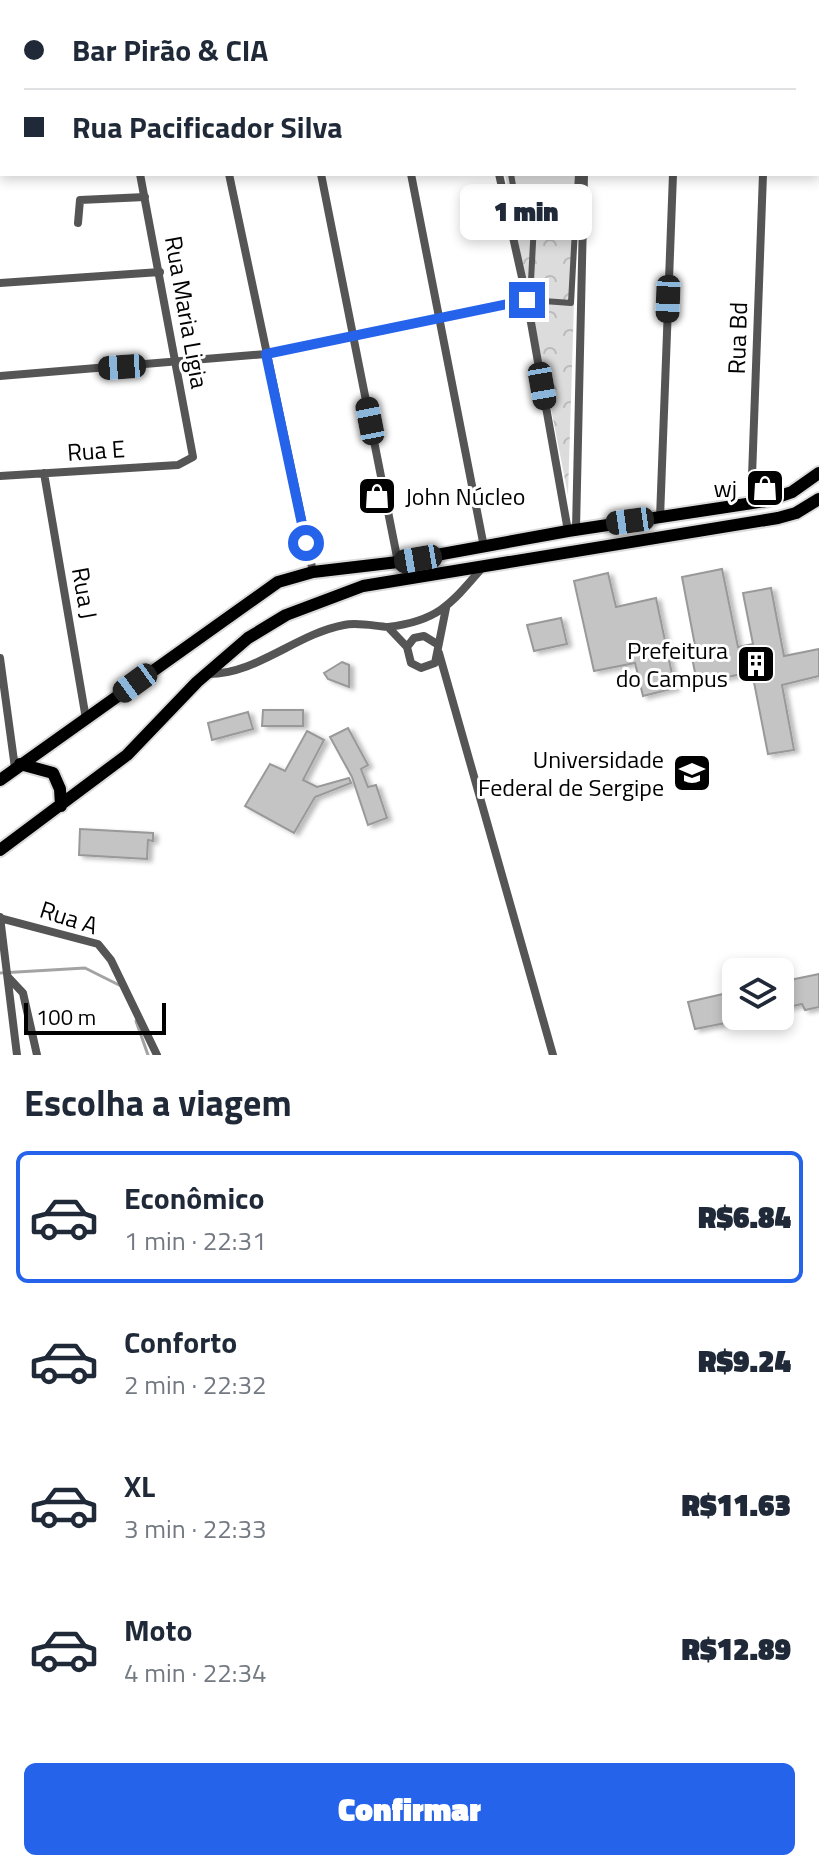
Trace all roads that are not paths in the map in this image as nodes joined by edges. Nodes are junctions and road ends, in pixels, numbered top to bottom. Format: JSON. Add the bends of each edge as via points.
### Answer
{"nodes":[{"id":1,"x":140,"y":176,"type":"edge"},
{"id":2,"x":229,"y":176,"type":"edge"},
{"id":3,"x":321,"y":176,"type":"edge"},
{"id":4,"x":411,"y":176,"type":"edge"},
{"id":5,"x":499,"y":176,"type":"edge"},
{"id":6,"x":511,"y":176,"type":"edge"},
{"id":7,"x":578,"y":176,"type":"edge"},
{"id":8,"x":584,"y":176,"type":"edge"},
{"id":9,"x":673,"y":176,"type":"edge"},
{"id":10,"x":763,"y":176,"type":"edge"},
{"id":11,"x":145,"y":197,"type":"junction"},
{"id":12,"x":576,"y":203,"type":"junction"},
{"id":13,"x":78,"y":223,"type":"dead end"},
{"id":14,"x":534,"y":224,"type":"junction"},
{"id":15,"x":160,"y":272,"type":"junction"},
{"id":16,"x":0,"y":283,"type":"edge"},
{"id":17,"x":527,"y":300,"type":"junction"},
{"id":18,"x":438,"y":320,"type":"junction"},
{"id":19,"x":353,"y":337,"type":"junction"},
{"id":20,"x":266,"y":354,"type":"junction"},
{"id":21,"x":177,"y":363,"type":"junction"},
{"id":22,"x":0,"y":376,"type":"edge"},
{"id":23,"x":193,"y":457,"type":"joint"},
{"id":24,"x":44,"y":473,"type":"junction"},
{"id":25,"x":819,"y":473,"type":"edge"},
{"id":26,"x":0,"y":476,"type":"edge"},
{"id":27,"x":819,"y":499,"type":"edge"},
{"id":28,"x":751,"y":504,"type":"junction"},
{"id":29,"x":660,"y":518,"type":"junction"},
{"id":30,"x":572,"y":530,"type":"junction"},
{"id":31,"x":484,"y":547,"type":"junction"},
{"id":32,"x":398,"y":562,"type":"junction"},
{"id":33,"x":482,"y":568,"type":"junction"},
{"id":34,"x":313,"y":572,"type":"junction"},
{"id":35,"x":446,"y":608,"type":"junction"},
{"id":36,"x":388,"y":627,"type":"junction"},
{"id":37,"x":407,"y":647,"type":"junction"},
{"id":38,"x":438,"y":648,"type":"junction"},
{"id":39,"x":0,"y":658,"type":"edge"},
{"id":40,"x":206,"y":674,"type":"junction"},
{"id":41,"x":86,"y":719,"type":"junction"},
{"id":42,"x":18,"y":766,"type":"junction"},
{"id":43,"x":0,"y":780,"type":"edge"},
{"id":44,"x":61,"y":806,"type":"junction"},
{"id":45,"x":0,"y":850,"type":"edge"},
{"id":46,"x":0,"y":917,"type":"edge"},
{"id":47,"x":8,"y":977,"type":"junction"},
{"id":48,"x":17,"y":1055,"type":"edge"},
{"id":49,"x":37,"y":1055,"type":"edge"},
{"id":50,"x":157,"y":1055,"type":"edge"},
{"id":51,"x":553,"y":1055,"type":"edge"}],
"edges":[{"from":1,"to":11,"type":"street","name":"Rua Maria Ligia"},
{"from":2,"to":20,"type":"street"},
{"from":3,"to":19,"type":"street"},
{"from":4,"to":18,"type":"street"},
{"from":5,"to":17,"type":"street"},
{"from":6,"to":14,"type":"street","via":[[518,214]]},
{"from":7,"to":12,"type":"street"},
{"from":8,"to":30,"type":"street"},
{"from":9,"to":29,"type":"street"},
{"from":10,"to":28,"type":"street","name":"Rua Bd"},
{"from":11,"to":13,"type":"street","via":[[80,200]]},
{"from":11,"to":15,"type":"street","name":"Rua Maria Ligia"},
{"from":12,"to":14,"type":"street"},
{"from":12,"to":14,"type":"street","via":[[571,303],[530,300]]},
{"from":15,"to":16,"type":"street"},
{"from":15,"to":21,"type":"street","name":"Rua Maria Ligia"},
{"from":17,"to":18,"type":"street"},
{"from":17,"to":30,"type":"street"},
{"from":18,"to":19,"type":"street"},
{"from":18,"to":31,"type":"street"},
{"from":19,"to":20,"type":"street"},
{"from":19,"to":32,"type":"street"},
{"from":20,"to":21,"type":"street"},
{"from":20,"to":34,"type":"street"},
{"from":21,"to":22,"type":"street"},
{"from":21,"to":23,"type":"street","name":"Rua Maria Ligia"},
{"from":23,"to":24,"type":"street","name":"Rua E","via":[[178,465]]},
{"from":24,"to":26,"type":"street","name":"Rua E"},
{"from":24,"to":41,"type":"street","name":"Rua J"},
{"from":25,"to":28,"type":"main road","via":[[792,492]]},
{"from":27,"to":33,"type":"main road","via":[[778,518]]},
{"from":28,"to":29,"type":"main road"},
{"from":29,"to":30,"type":"main road"},
{"from":30,"to":31,"type":"main road"},
{"from":31,"to":32,"type":"main road"},
{"from":32,"to":34,"type":"main road"},
{"from":33,"to":35,"type":"street"},
{"from":33,"to":40,"type":"main road","via":[[363,586],[326,598],[248,638]]},
{"from":34,"to":41,"type":"main road","via":[[259,593]]},
{"from":35,"to":36,"type":"street","via":[[421,621]]},
{"from":35,"to":38,"type":"street"},
{"from":36,"to":37,"type":"street"},
{"from":36,"to":40,"type":"street","via":[[342,625],[237,671]]},
{"from":37,"to":38,"type":"street","via":[[419,636],[429,637]]},
{"from":37,"to":38,"type":"street","via":[[408,659],[421,668],[432,666]]},
{"from":38,"to":51,"type":"street"},
{"from":39,"to":42,"type":"street"},
{"from":40,"to":44,"type":"main road","via":[[138,746]]},
{"from":41,"to":42,"type":"main road"},
{"from":42,"to":43,"type":"main road"},
{"from":42,"to":44,"type":"main road","via":[[53,773]]},
{"from":44,"to":45,"type":"main road"},
{"from":46,"to":47,"type":"street"},
{"from":46,"to":50,"type":"street","name":"Rua A","via":[[98,944]]},
{"from":47,"to":48,"type":"street"},
{"from":47,"to":49,"type":"street","via":[[23,993]]}]}
